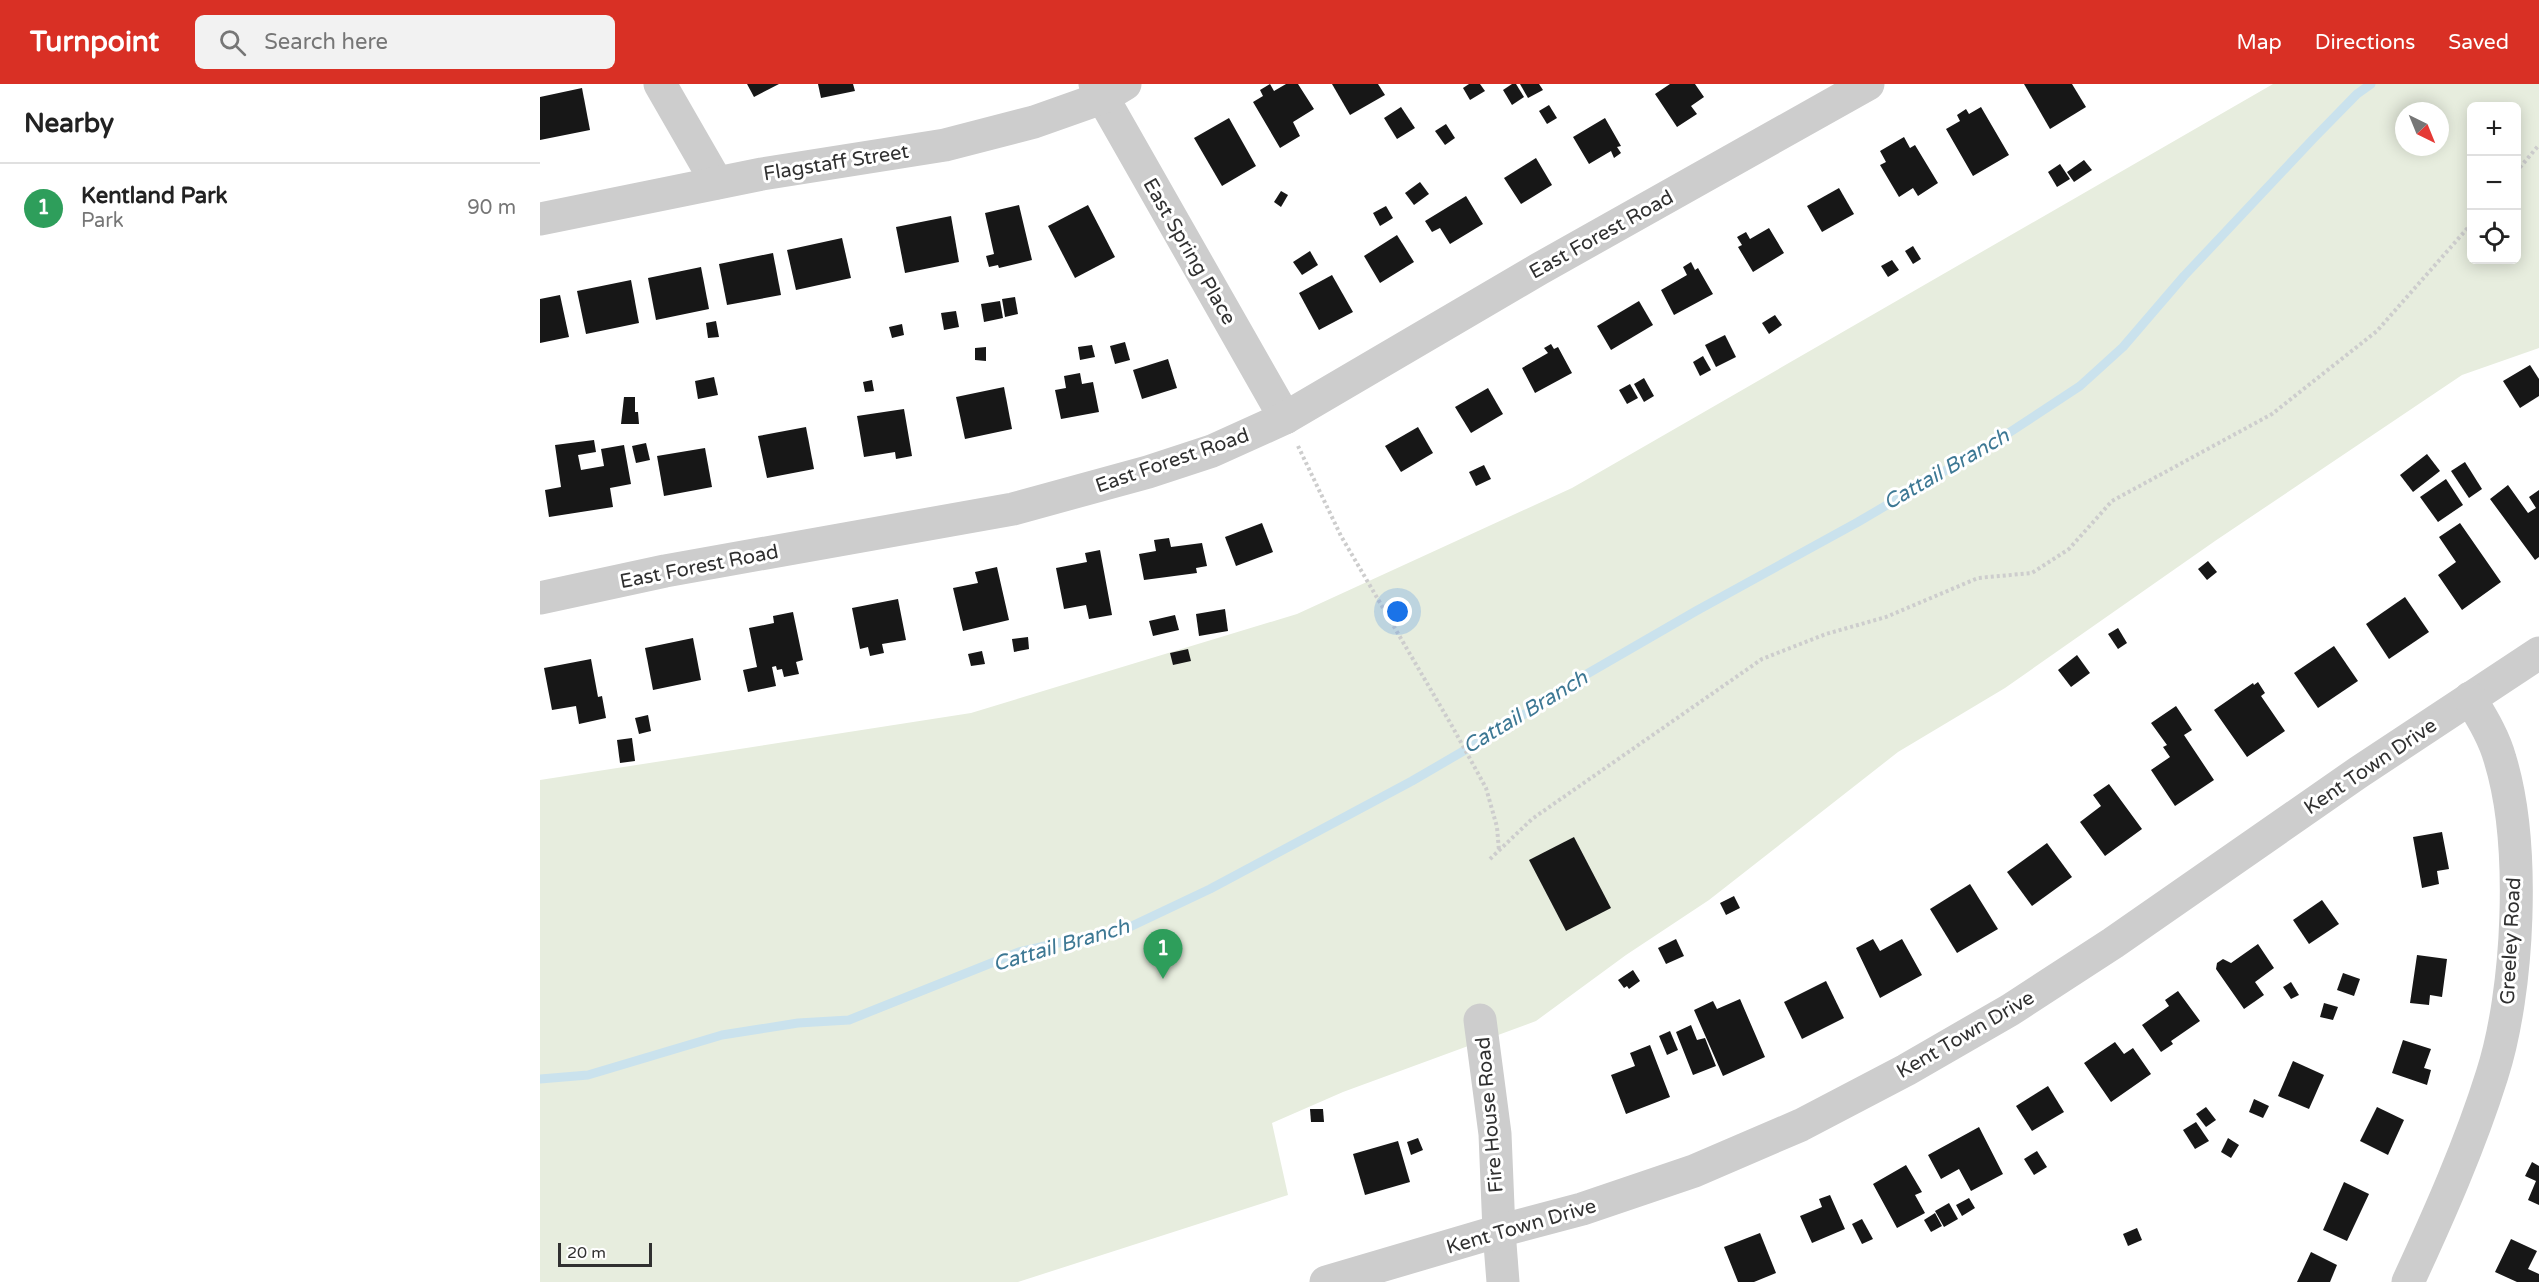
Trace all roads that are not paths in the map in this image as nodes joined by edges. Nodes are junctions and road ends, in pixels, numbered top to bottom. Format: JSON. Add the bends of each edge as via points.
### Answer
{"nodes":[{"id":1,"x":660,"y":84,"type":"edge"},
{"id":2,"x":1868,"y":84,"type":"edge"},
{"id":3,"x":1107,"y":89,"type":"edge"},
{"id":4,"x":717,"y":183,"type":"junction"},
{"id":5,"x":540,"y":219,"type":"edge"},
{"id":6,"x":1285,"y":418,"type":"junction"},
{"id":7,"x":540,"y":598,"type":"edge"},
{"id":8,"x":2539,"y":653,"type":"edge"},
{"id":9,"x":2470,"y":698,"type":"junction"},
{"id":10,"x":1480,"y":1020,"type":"dead end"},
{"id":11,"x":1498,"y":1231,"type":"junction"},
{"id":12,"x":1326,"y":1282,"type":"edge"},
{"id":13,"x":1503,"y":1282,"type":"edge"},
{"id":14,"x":2408,"y":1282,"type":"edge"}],
"edges":[{"from":1,"to":4,"type":"street"},
{"from":2,"to":6,"type":"street","name":"East Forest Road","via":[[1539,269]]},
{"from":3,"to":4,"type":"street","name":"Flagstaff Street","via":[[1034,122],[945,145]]},
{"from":3,"to":6,"type":"street","name":"East Spring Place"},
{"from":4,"to":5,"type":"street","name":"Flagstaff Street"},
{"from":6,"to":7,"type":"street","name":"East Forest Road","via":[[1212,451],[1012,509],[664,571]]},
{"from":8,"to":9,"type":"street","name":"Kent Town Drive"},
{"from":9,"to":11,"type":"street","name":"Kent Town Drive","via":[[2113,943],[2010,1010],[1906,1070],[1801,1125],[1694,1171],[1582,1209]]},
{"from":9,"to":14,"type":"street","name":"Greeley Road","via":[[2489,730],[2508,801],[2514,854],[2511,989],[2492,1074]]},
{"from":10,"to":11,"type":"street","name":"Fire House Road","via":[[1495,1134]]},
{"from":11,"to":12,"type":"street","name":"Kent Town Drive"},
{"from":11,"to":13,"type":"street","name":"Fire House Road"}]}
